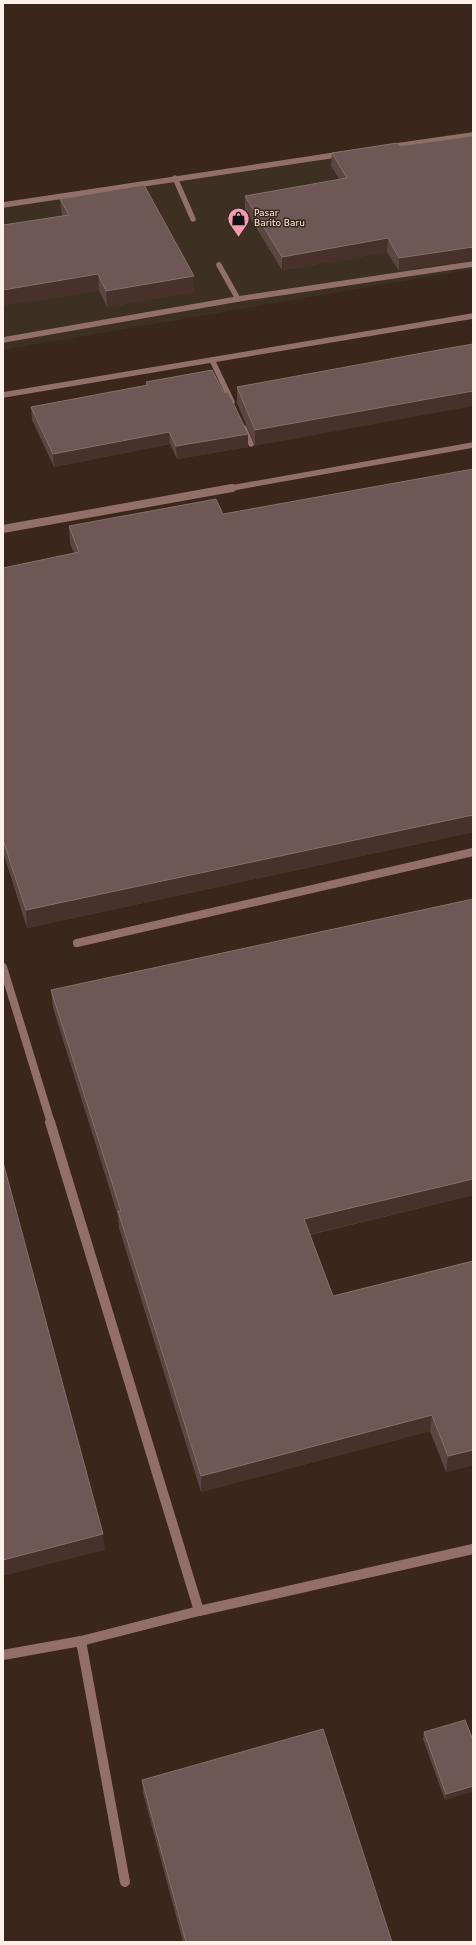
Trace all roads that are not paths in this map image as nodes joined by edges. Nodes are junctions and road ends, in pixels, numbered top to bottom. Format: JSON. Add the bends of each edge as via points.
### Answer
{"nodes":[{"id":1,"x":473,"y":135,"type":"edge"},
{"id":2,"x":379,"y":148,"type":"edge"},
{"id":3,"x":347,"y":153,"type":"edge"},
{"id":4,"x":175,"y":178,"type":"junction"},
{"id":5,"x":3,"y":205,"type":"edge"},
{"id":6,"x":193,"y":219,"type":"dead end"},
{"id":7,"x":473,"y":264,"type":"edge"},
{"id":8,"x":219,"y":265,"type":"dead end"},
{"id":9,"x":238,"y":299,"type":"junction"},
{"id":10,"x":473,"y":316,"type":"edge"},
{"id":11,"x":3,"y":340,"type":"edge"},
{"id":12,"x":212,"y":360,"type":"junction"},
{"id":13,"x":3,"y":395,"type":"edge"},
{"id":14,"x":235,"y":409,"type":"edge"},
{"id":15,"x":242,"y":423,"type":"edge"},
{"id":16,"x":251,"y":444,"type":"edge"},
{"id":17,"x":473,"y":445,"type":"edge"},
{"id":18,"x":3,"y":529,"type":"edge"},
{"id":19,"x":473,"y":852,"type":"edge"},
{"id":20,"x":77,"y":942,"type":"dead end"},
{"id":21,"x":3,"y":967,"type":"edge"},
{"id":22,"x":473,"y":1549,"type":"edge"},
{"id":23,"x":199,"y":1611,"type":"junction"},
{"id":24,"x":81,"y":1641,"type":"junction"},
{"id":25,"x":3,"y":1655,"type":"edge"},
{"id":26,"x":125,"y":1882,"type":"dead end"}],
"edges":[{"from":1,"to":2,"type":"lane"},
{"from":3,"to":4,"type":"lane"},
{"from":4,"to":5,"type":"lane"},
{"from":4,"to":6,"type":"lane"},
{"from":7,"to":9,"type":"lane"},
{"from":8,"to":9,"type":"lane"},
{"from":9,"to":11,"type":"lane"},
{"from":10,"to":12,"type":"lane"},
{"from":12,"to":13,"type":"lane"},
{"from":12,"to":14,"type":"lane"},
{"from":15,"to":16,"type":"lane"},
{"from":17,"to":18,"type":"lane"},
{"from":19,"to":20,"type":"lane"},
{"from":21,"to":23,"type":"lane"},
{"from":22,"to":23,"type":"lane"},
{"from":23,"to":24,"type":"lane"},
{"from":24,"to":25,"type":"lane"},
{"from":24,"to":26,"type":"lane"}]}
